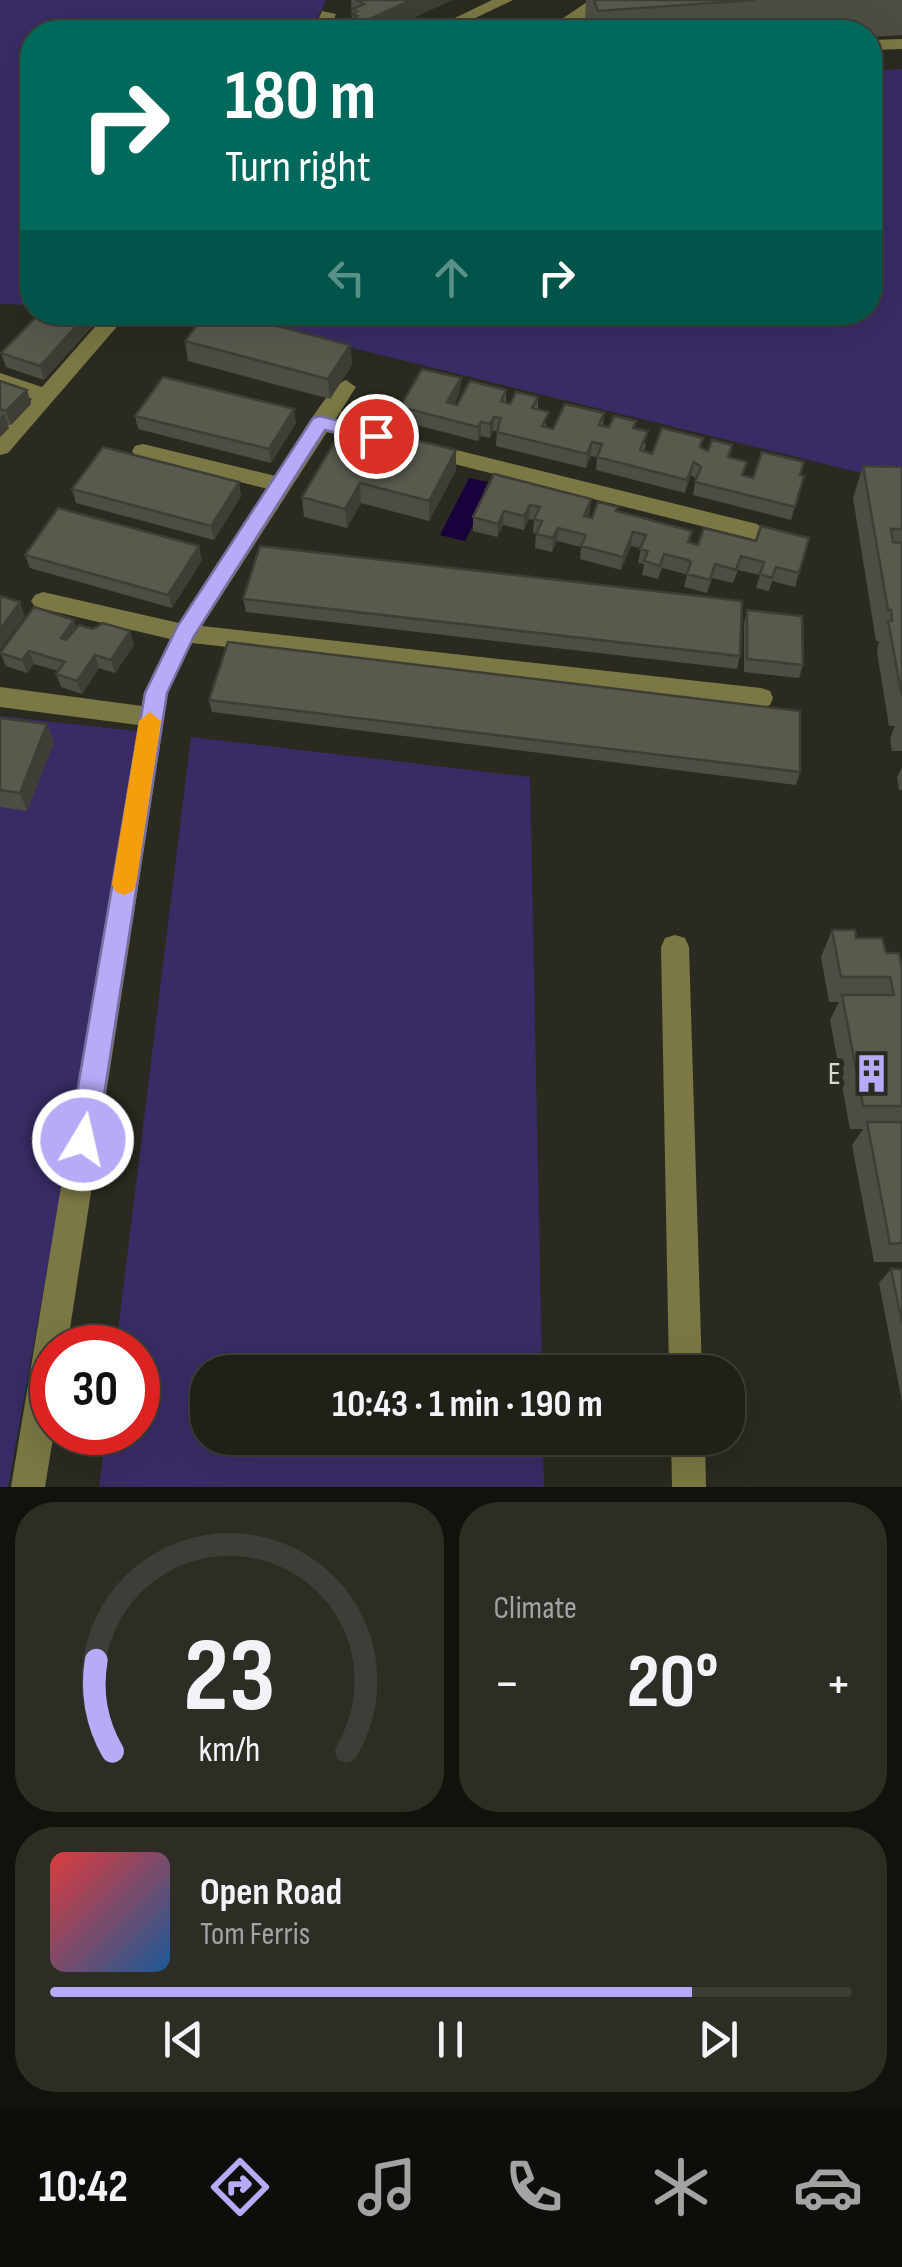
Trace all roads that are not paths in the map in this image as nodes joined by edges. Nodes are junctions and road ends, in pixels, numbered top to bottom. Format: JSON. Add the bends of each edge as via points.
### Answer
{"nodes":[{"id":1,"x":505,"y":0,"type":"edge"},
{"id":2,"x":608,"y":0,"type":"edge"},
{"id":3,"x":328,"y":14,"type":"dead end"},
{"id":4,"x":326,"y":20,"type":"edge"},
{"id":5,"x":461,"y":20,"type":"edge"},
{"id":6,"x":571,"y":20,"type":"edge"},
{"id":7,"x":109,"y":325,"type":"edge"},
{"id":8,"x":0,"y":380,"type":"edge"},
{"id":9,"x":346,"y":387,"type":"dead end"},
{"id":10,"x":48,"y":397,"type":"junction"},
{"id":11,"x":320,"y":423,"type":"junction"},
{"id":12,"x":0,"y":448,"type":"edge"},
{"id":13,"x":143,"y":451,"type":"dead end"},
{"id":14,"x":281,"y":485,"type":"junction"},
{"id":15,"x":757,"y":532,"type":"edge"},
{"id":16,"x":43,"y":601,"type":"dead end"},
{"id":17,"x":185,"y":633,"type":"junction"},
{"id":18,"x":0,"y":697,"type":"edge"},
{"id":19,"x":760,"y":698,"type":"dead end"},
{"id":20,"x":150,"y":717,"type":"junction"},
{"id":21,"x":675,"y":947,"type":"dead end"},
{"id":22,"x":686,"y":1355,"type":"edge"},
{"id":23,"x":688,"y":1455,"type":"edge"},
{"id":24,"x":28,"y":1487,"type":"edge"},
{"id":25,"x":689,"y":1487,"type":"edge"}],
"edges":[{"from":1,"to":5,"type":"street"},
{"from":2,"to":6,"type":"street"},
{"from":3,"to":4,"type":"street"},
{"from":7,"to":10,"type":"street"},
{"from":8,"to":10,"type":"street"},
{"from":9,"to":11,"type":"street"},
{"from":10,"to":12,"type":"street"},
{"from":11,"to":14,"type":"street"},
{"from":11,"to":15,"type":"street"},
{"from":13,"to":14,"type":"street"},
{"from":14,"to":17,"type":"street"},
{"from":16,"to":17,"type":"street"},
{"from":17,"to":19,"type":"street"},
{"from":17,"to":20,"type":"street"},
{"from":18,"to":20,"type":"street"},
{"from":20,"to":24,"type":"street"},
{"from":21,"to":22,"type":"street"},
{"from":23,"to":25,"type":"street"}]}
